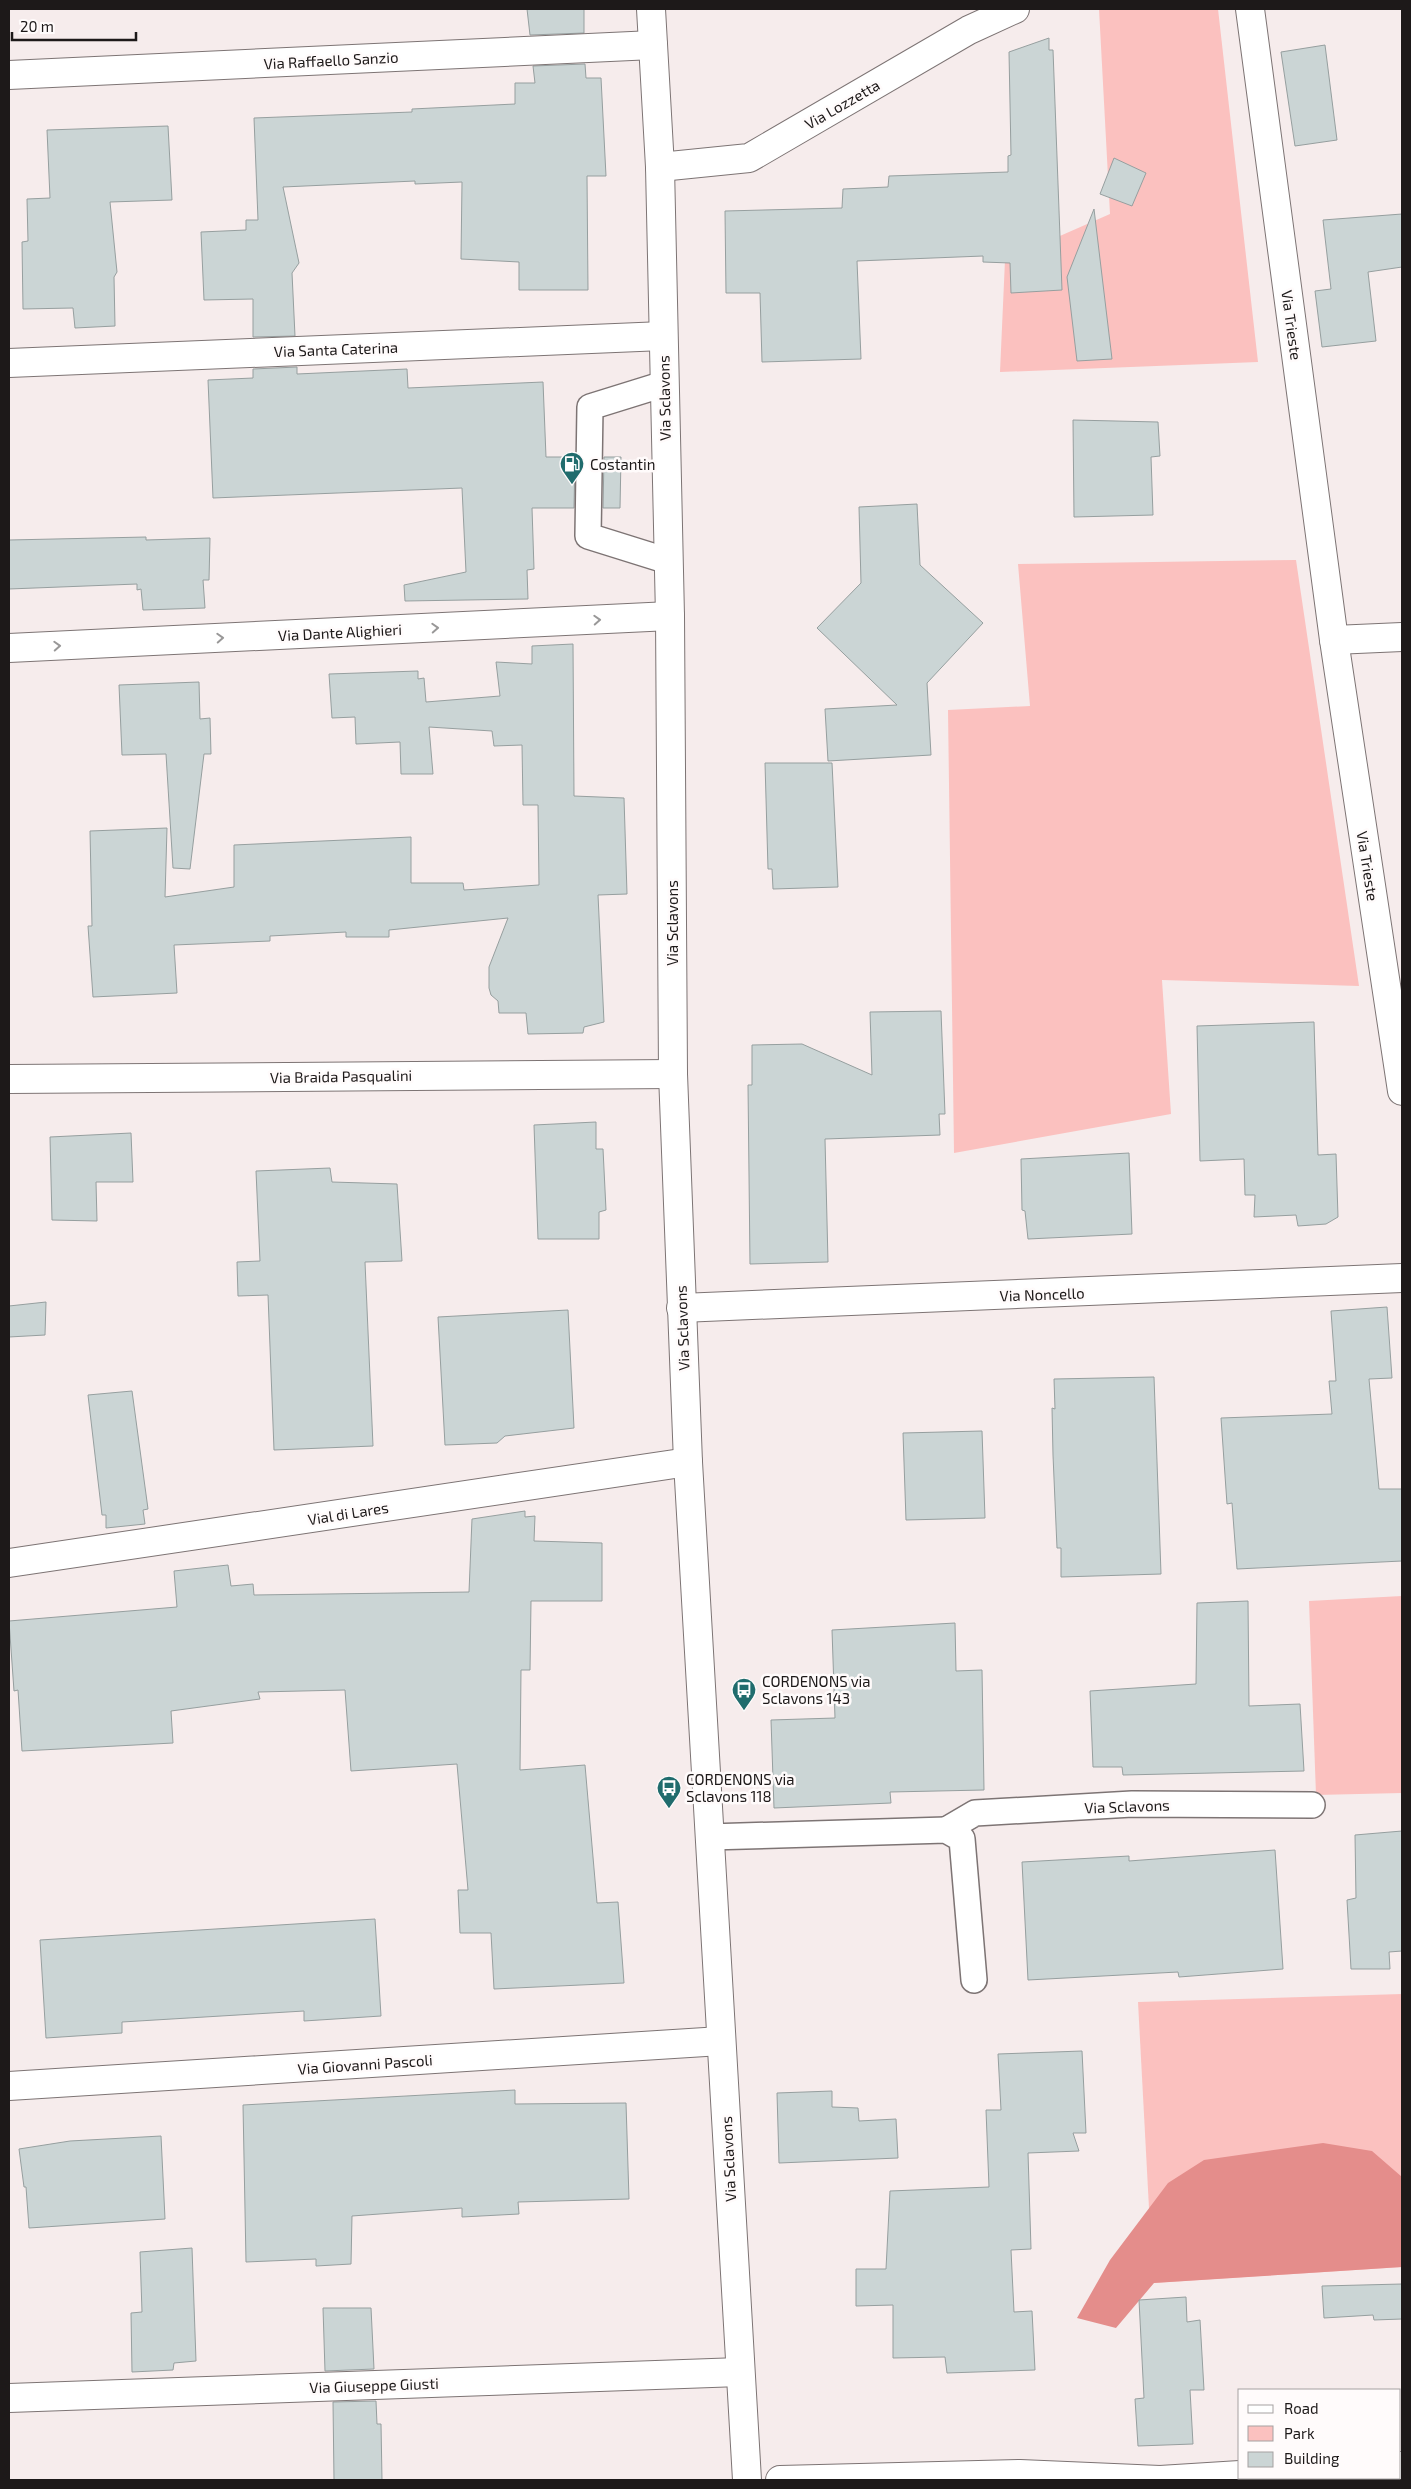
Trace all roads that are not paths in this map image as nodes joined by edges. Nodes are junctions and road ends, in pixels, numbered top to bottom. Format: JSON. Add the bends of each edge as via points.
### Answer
{"nodes":[{"id":1,"x":652,"y":9,"type":"edge"},
{"id":2,"x":1015,"y":9,"type":"edge"},
{"id":3,"x":1250,"y":9,"type":"edge"},
{"id":4,"x":653,"y":45,"type":"junction"},
{"id":5,"x":9,"y":75,"type":"edge"},
{"id":6,"x":660,"y":167,"type":"junction"},
{"id":7,"x":663,"y":336,"type":"junction"},
{"id":8,"x":9,"y":363,"type":"edge"},
{"id":9,"x":664,"y":384,"type":"junction"},
{"id":10,"x":668,"y":561,"type":"junction"},
{"id":11,"x":670,"y":616,"type":"junction"},
{"id":12,"x":1402,"y":637,"type":"edge"},
{"id":13,"x":1334,"y":640,"type":"junction"},
{"id":14,"x":9,"y":648,"type":"edge"},
{"id":15,"x":673,"y":1074,"type":"junction"},
{"id":16,"x":9,"y":1079,"type":"edge"},
{"id":17,"x":1402,"y":1092,"type":"edge"},
{"id":18,"x":1402,"y":1278,"type":"edge"},
{"id":19,"x":681,"y":1308,"type":"junction"},
{"id":20,"x":688,"y":1462,"type":"junction"},
{"id":21,"x":9,"y":1563,"type":"edge"},
{"id":22,"x":1312,"y":1805,"type":"dead end"},
{"id":23,"x":946,"y":1830,"type":"junction"},
{"id":24,"x":709,"y":1837,"type":"junction"},
{"id":25,"x":974,"y":1980,"type":"dead end"},
{"id":26,"x":721,"y":2041,"type":"junction"},
{"id":27,"x":9,"y":2086,"type":"edge"},
{"id":28,"x":740,"y":2372,"type":"junction"},
{"id":29,"x":9,"y":2398,"type":"edge"},
{"id":30,"x":1238,"y":2475,"type":"edge"},
{"id":31,"x":747,"y":2480,"type":"edge"},
{"id":32,"x":780,"y":2480,"type":"edge"}],
"edges":[{"from":1,"to":4,"type":"street","name":"Via Sclavons"},
{"from":2,"to":6,"type":"street","name":"Via Lozzetta","via":[[969,30],[749,158]]},
{"from":3,"to":13,"type":"street","name":"Via Trieste"},
{"from":4,"to":5,"type":"street","name":"Via Raffaello Sanzio"},
{"from":4,"to":6,"type":"street","name":"Via Sclavons"},
{"from":6,"to":7,"type":"street","name":"Via Sclavons"},
{"from":7,"to":8,"type":"street","name":"Via Santa Caterina"},
{"from":7,"to":9,"type":"street","name":"Via Sclavons"},
{"from":9,"to":10,"type":"street","name":"Via Sclavons"},
{"from":9,"to":10,"type":"lane","via":[[590,407],[588,536]]},
{"from":10,"to":11,"type":"street","name":"Via Sclavons"},
{"from":14,"to":11,"type":"street","name":"Via Dante Alighieri","one_way":true},
{"from":11,"to":15,"type":"street","name":"Via Sclavons"},
{"from":12,"to":13,"type":"street"},
{"from":13,"to":17,"type":"street","name":"Via Trieste"},
{"from":15,"to":16,"type":"street","name":"Via Braida Pasqualini"},
{"from":15,"to":19,"type":"street","name":"Via Sclavons"},
{"from":18,"to":19,"type":"street","name":"Via Noncello"},
{"from":19,"to":20,"type":"street","name":"Via Sclavons"},
{"from":20,"to":21,"type":"street","name":"Vial di Lares"},
{"from":20,"to":24,"type":"street","name":"Via Sclavons"},
{"from":22,"to":23,"type":"lane","name":"Via Sclavons","via":[[1132,1804],[976,1814]]},
{"from":23,"to":24,"type":"lane","name":"Via Sclavons"},
{"from":23,"to":25,"type":"lane","via":[[962,1839]]},
{"from":24,"to":26,"type":"street","name":"Via Sclavons"},
{"from":26,"to":27,"type":"street","name":"Via Giovanni Pascoli"},
{"from":26,"to":28,"type":"street","name":"Via Sclavons"},
{"from":28,"to":29,"type":"street","name":"Via Giuseppe Giusti"},
{"from":28,"to":31,"type":"street","name":"Via Sclavons"},
{"from":30,"to":32,"type":"street","via":[[1160,2480],[1020,2474]]}]}
